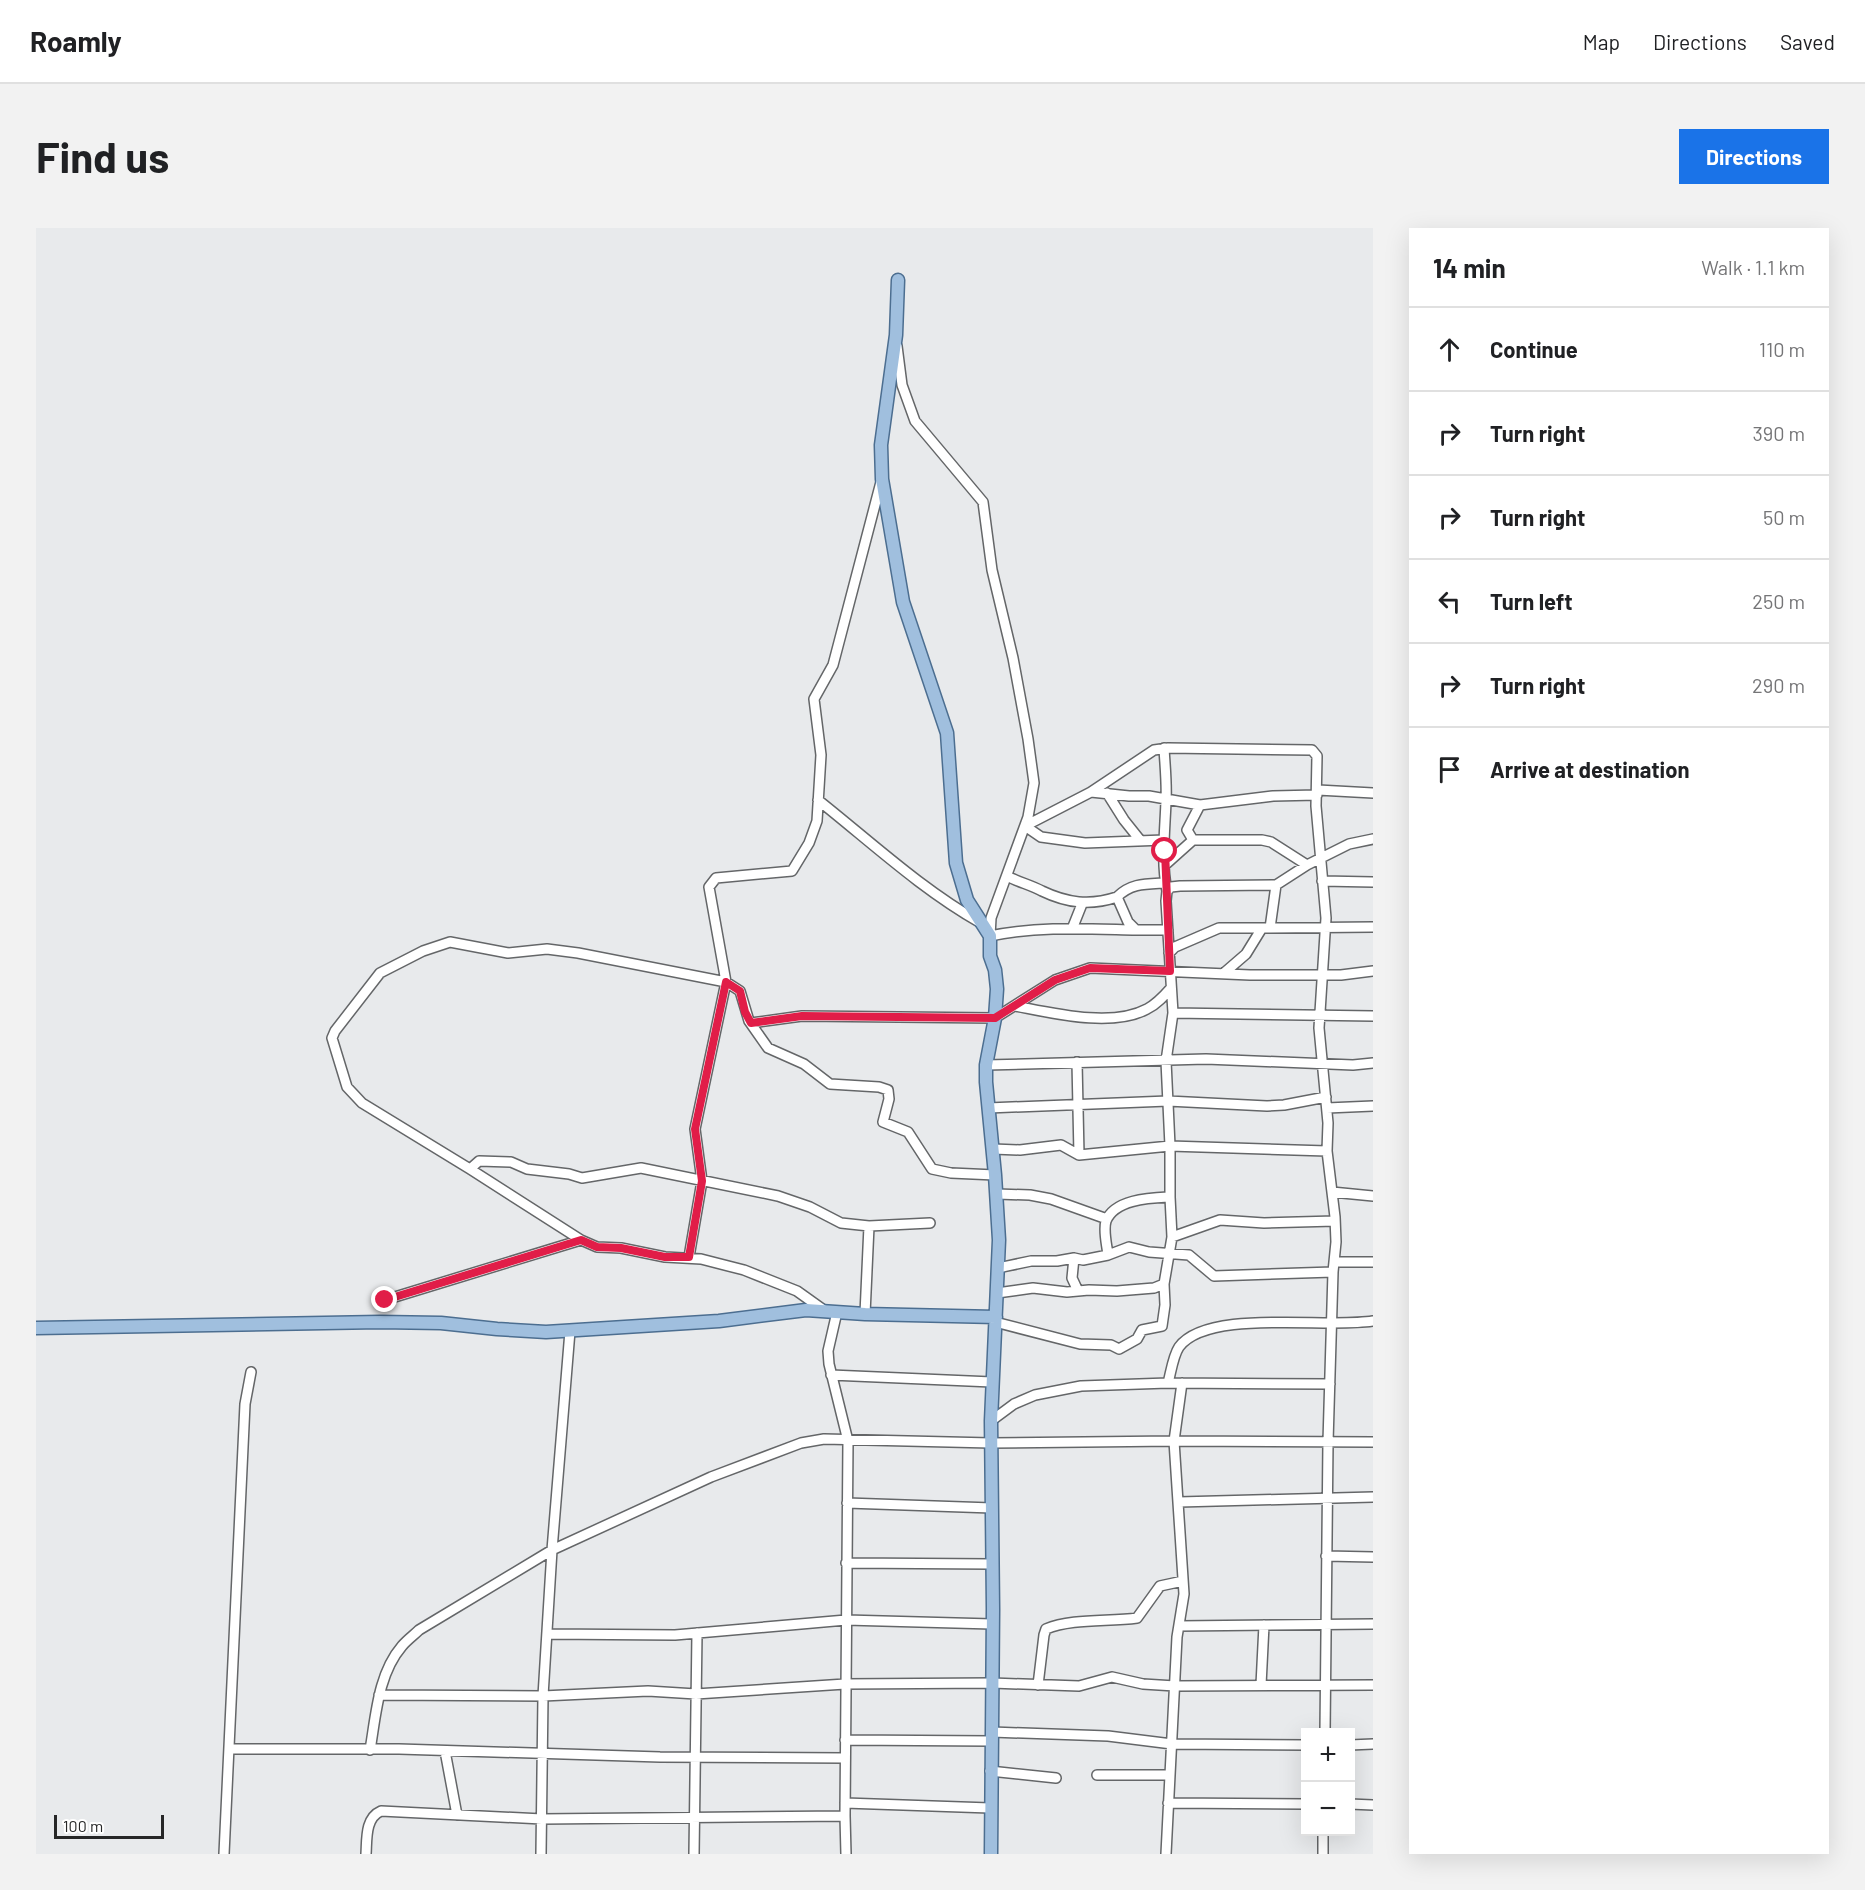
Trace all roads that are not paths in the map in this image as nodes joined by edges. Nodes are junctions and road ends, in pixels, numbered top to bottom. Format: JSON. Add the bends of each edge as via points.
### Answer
{"nodes":[{"id":1,"x":898,"y":280,"type":"dead end"},
{"id":2,"x":896,"y":335,"type":"junction"},
{"id":3,"x":882,"y":479,"type":"junction"},
{"id":4,"x":1164,"y":748,"type":"junction"},
{"id":5,"x":1091,"y":792,"type":"junction"},
{"id":6,"x":1317,"y":792,"type":"junction"},
{"id":7,"x":1373,"y":793,"type":"edge"},
{"id":8,"x":1107,"y":794,"type":"junction"},
{"id":9,"x":818,"y":800,"type":"junction"},
{"id":10,"x":1166,"y":800,"type":"junction"},
{"id":11,"x":1200,"y":805,"type":"junction"},
{"id":12,"x":1025,"y":826,"type":"junction"},
{"id":13,"x":1373,"y":839,"type":"edge"},
{"id":14,"x":1140,"y":840,"type":"junction"},
{"id":15,"x":1164,"y":840,"type":"junction"},
{"id":16,"x":1193,"y":840,"type":"junction"},
{"id":17,"x":1320,"y":859,"type":"junction"},
{"id":18,"x":1165,"y":865,"type":"junction"},
{"id":19,"x":1307,"y":865,"type":"junction"},
{"id":20,"x":1007,"y":876,"type":"junction"},
{"id":21,"x":1322,"y":881,"type":"junction"},
{"id":22,"x":1373,"y":882,"type":"edge"},
{"id":23,"x":1276,"y":885,"type":"junction"},
{"id":24,"x":1166,"y":887,"type":"junction"},
{"id":25,"x":1117,"y":897,"type":"junction"},
{"id":26,"x":1082,"y":904,"type":"junction"},
{"id":27,"x":1373,"y":927,"type":"edge"},
{"id":28,"x":1266,"y":928,"type":"junction"},
{"id":29,"x":1325,"y":928,"type":"junction"},
{"id":30,"x":1072,"y":929,"type":"junction"},
{"id":31,"x":1136,"y":930,"type":"junction"},
{"id":32,"x":1168,"y":930,"type":"junction"},
{"id":33,"x":987,"y":931,"type":"junction"},
{"id":34,"x":1169,"y":953,"type":"junction"},
{"id":35,"x":1170,"y":971,"type":"junction"},
{"id":36,"x":1373,"y":971,"type":"edge"},
{"id":37,"x":1224,"y":973,"type":"junction"},
{"id":38,"x":1322,"y":975,"type":"junction"},
{"id":39,"x":726,"y":982,"type":"junction"},
{"id":40,"x":1172,"y":988,"type":"junction"},
{"id":41,"x":1015,"y":1006,"type":"junction"},
{"id":42,"x":1173,"y":1013,"type":"junction"},
{"id":43,"x":1320,"y":1016,"type":"junction"},
{"id":44,"x":1373,"y":1016,"type":"edge"},
{"id":45,"x":995,"y":1018,"type":"junction"},
{"id":46,"x":751,"y":1023,"type":"junction"},
{"id":47,"x":1166,"y":1061,"type":"junction"},
{"id":48,"x":1077,"y":1062,"type":"junction"},
{"id":49,"x":1322,"y":1063,"type":"junction"},
{"id":50,"x":1373,"y":1063,"type":"edge"},
{"id":51,"x":986,"y":1065,"type":"junction"},
{"id":52,"x":1326,"y":1097,"type":"junction"},
{"id":53,"x":1168,"y":1101,"type":"junction"},
{"id":54,"x":1078,"y":1103,"type":"junction"},
{"id":55,"x":1373,"y":1106,"type":"edge"},
{"id":56,"x":988,"y":1108,"type":"junction"},
{"id":57,"x":1327,"y":1108,"type":"junction"},
{"id":58,"x":1170,"y":1146,"type":"junction"},
{"id":59,"x":993,"y":1149,"type":"junction"},
{"id":60,"x":1327,"y":1151,"type":"junction"},
{"id":61,"x":1079,"y":1155,"type":"junction"},
{"id":62,"x":470,"y":1169,"type":"junction"},
{"id":63,"x":995,"y":1175,"type":"junction"},
{"id":64,"x":702,"y":1181,"type":"junction"},
{"id":65,"x":1332,"y":1192,"type":"junction"},
{"id":66,"x":997,"y":1194,"type":"junction"},
{"id":67,"x":1373,"y":1196,"type":"edge"},
{"id":68,"x":1170,"y":1197,"type":"junction"},
{"id":69,"x":1107,"y":1219,"type":"junction"},
{"id":70,"x":1335,"y":1221,"type":"junction"},
{"id":71,"x":930,"y":1223,"type":"dead end"},
{"id":72,"x":868,"y":1226,"type":"junction"},
{"id":73,"x":1172,"y":1237,"type":"junction"},
{"id":74,"x":581,"y":1240,"type":"junction"},
{"id":75,"x":1169,"y":1253,"type":"junction"},
{"id":76,"x":1108,"y":1255,"type":"junction"},
{"id":77,"x":689,"y":1257,"type":"junction"},
{"id":78,"x":1074,"y":1258,"type":"junction"},
{"id":79,"x":1335,"y":1262,"type":"junction"},
{"id":80,"x":1373,"y":1262,"type":"edge"},
{"id":81,"x":998,"y":1268,"type":"junction"},
{"id":82,"x":1333,"y":1272,"type":"junction"},
{"id":83,"x":1164,"y":1284,"type":"junction"},
{"id":84,"x":1078,"y":1292,"type":"junction"},
{"id":85,"x":997,"y":1293,"type":"junction"},
{"id":86,"x":385,"y":1300,"type":"dead end"},
{"id":87,"x":831,"y":1312,"type":"junction"},
{"id":88,"x":865,"y":1314,"type":"junction"},
{"id":89,"x":995,"y":1320,"type":"junction"},
{"id":90,"x":1373,"y":1321,"type":"edge"},
{"id":91,"x":1332,"y":1323,"type":"junction"},
{"id":92,"x":36,"y":1328,"type":"edge"},
{"id":93,"x":570,"y":1331,"type":"junction"},
{"id":94,"x":250,"y":1371,"type":"dead end"},
{"id":95,"x":831,"y":1375,"type":"junction"},
{"id":96,"x":992,"y":1382,"type":"junction"},
{"id":97,"x":1168,"y":1383,"type":"junction"},
{"id":98,"x":1182,"y":1383,"type":"junction"},
{"id":99,"x":1330,"y":1384,"type":"junction"},
{"id":100,"x":991,"y":1421,"type":"junction"},
{"id":101,"x":848,"y":1441,"type":"junction"},
{"id":102,"x":1174,"y":1441,"type":"junction"},
{"id":103,"x":1328,"y":1442,"type":"junction"},
{"id":104,"x":1373,"y":1442,"type":"edge"},
{"id":105,"x":991,"y":1443,"type":"junction"},
{"id":106,"x":1327,"y":1497,"type":"junction"},
{"id":107,"x":1373,"y":1497,"type":"edge"},
{"id":108,"x":1179,"y":1502,"type":"junction"},
{"id":109,"x":847,"y":1503,"type":"junction"},
{"id":110,"x":992,"y":1508,"type":"junction"},
{"id":111,"x":552,"y":1550,"type":"junction"},
{"id":112,"x":1326,"y":1556,"type":"junction"},
{"id":113,"x":1373,"y":1557,"type":"edge"},
{"id":114,"x":846,"y":1563,"type":"junction"},
{"id":115,"x":992,"y":1564,"type":"junction"},
{"id":116,"x":1183,"y":1581,"type":"junction"},
{"id":117,"x":846,"y":1620,"type":"junction"},
{"id":118,"x":992,"y":1624,"type":"junction"},
{"id":119,"x":1325,"y":1624,"type":"junction"},
{"id":120,"x":1373,"y":1624,"type":"edge"},
{"id":121,"x":1264,"y":1625,"type":"junction"},
{"id":122,"x":1179,"y":1626,"type":"junction"},
{"id":123,"x":697,"y":1633,"type":"junction"},
{"id":124,"x":547,"y":1634,"type":"junction"},
{"id":125,"x":992,"y":1683,"type":"junction"},
{"id":126,"x":846,"y":1684,"type":"junction"},
{"id":127,"x":1325,"y":1684,"type":"junction"},
{"id":128,"x":1038,"y":1685,"type":"junction"},
{"id":129,"x":1261,"y":1685,"type":"junction"},
{"id":130,"x":1373,"y":1685,"type":"edge"},
{"id":131,"x":1175,"y":1686,"type":"junction"},
{"id":132,"x":696,"y":1694,"type":"junction"},
{"id":133,"x":379,"y":1695,"type":"junction"},
{"id":134,"x":543,"y":1696,"type":"junction"},
{"id":135,"x":1325,"y":1728,"type":"edge"},
{"id":136,"x":992,"y":1736,"type":"junction"},
{"id":137,"x":845,"y":1740,"type":"junction"},
{"id":138,"x":1172,"y":1744,"type":"junction"},
{"id":139,"x":1355,"y":1744,"type":"edge"},
{"id":140,"x":1373,"y":1744,"type":"edge"},
{"id":141,"x":1301,"y":1745,"type":"edge"},
{"id":142,"x":230,"y":1749,"type":"junction"},
{"id":143,"x":370,"y":1750,"type":"junction"},
{"id":144,"x":445,"y":1751,"type":"junction"},
{"id":145,"x":542,"y":1753,"type":"junction"},
{"id":146,"x":695,"y":1757,"type":"junction"},
{"id":147,"x":845,"y":1758,"type":"junction"},
{"id":148,"x":990,"y":1771,"type":"junction"},
{"id":149,"x":1097,"y":1775,"type":"dead end"},
{"id":150,"x":1170,"y":1775,"type":"junction"},
{"id":151,"x":1056,"y":1778,"type":"dead end"},
{"id":152,"x":845,"y":1803,"type":"junction"},
{"id":153,"x":1168,"y":1803,"type":"junction"},
{"id":154,"x":1301,"y":1804,"type":"edge"},
{"id":155,"x":1355,"y":1804,"type":"edge"},
{"id":156,"x":1373,"y":1805,"type":"edge"},
{"id":157,"x":990,"y":1808,"type":"junction"},
{"id":158,"x":457,"y":1815,"type":"junction"},
{"id":159,"x":845,"y":1816,"type":"junction"},
{"id":160,"x":695,"y":1817,"type":"junction"},
{"id":161,"x":542,"y":1819,"type":"junction"},
{"id":162,"x":1323,"y":1836,"type":"edge"},
{"id":163,"x":224,"y":1854,"type":"edge"},
{"id":164,"x":366,"y":1854,"type":"edge"},
{"id":165,"x":541,"y":1854,"type":"edge"},
{"id":166,"x":694,"y":1854,"type":"edge"},
{"id":167,"x":846,"y":1854,"type":"edge"},
{"id":168,"x":991,"y":1854,"type":"edge"},
{"id":169,"x":1166,"y":1854,"type":"edge"},
{"id":170,"x":1323,"y":1854,"type":"edge"}],
"edges":[{"from":1,"to":2,"type":"main road"},
{"from":2,"to":3,"type":"main road","via":[[881,445]]},
{"from":2,"to":12,"type":"street","via":[[902,385],[915,421],[983,502],[992,570],[1015,670],[1034,783]]},
{"from":3,"to":9,"type":"street","via":[[833,665],[814,699],[821,755]]},
{"from":3,"to":33,"type":"main road","via":[[903,602],[947,733],[956,863],[967,900]]},
{"from":4,"to":5,"type":"street","via":[[1154,750]]},
{"from":4,"to":6,"type":"street","via":[[1312,750],[1317,756]]},
{"from":4,"to":10,"type":"street"},
{"from":5,"to":8,"type":"street"},
{"from":5,"to":12,"type":"street"},
{"from":6,"to":7,"type":"street"},
{"from":6,"to":11,"type":"street"},
{"from":6,"to":17,"type":"street"},
{"from":8,"to":10,"type":"street"},
{"from":8,"to":14,"type":"street"},
{"from":9,"to":33,"type":"street","via":[[914,879]]},
{"from":9,"to":39,"type":"street","via":[[817,821],[809,843],[792,871],[716,878],[709,887]]},
{"from":10,"to":11,"type":"street"},
{"from":10,"to":15,"type":"street"},
{"from":11,"to":16,"type":"street","via":[[1187,830]]},
{"from":12,"to":14,"type":"street","via":[[1041,837],[1085,843]]},
{"from":12,"to":20,"type":"street"},
{"from":13,"to":17,"type":"street","via":[[1349,844]]},
{"from":14,"to":15,"type":"street"},
{"from":15,"to":18,"type":"street"},
{"from":16,"to":18,"type":"street"},
{"from":16,"to":19,"type":"street","via":[[1262,840]]},
{"from":17,"to":19,"type":"street"},
{"from":17,"to":21,"type":"street"},
{"from":18,"to":24,"type":"street"},
{"from":19,"to":23,"type":"street"},
{"from":20,"to":26,"type":"street","via":[[1050,896]]},
{"from":20,"to":33,"type":"street"},
{"from":21,"to":22,"type":"street"},
{"from":21,"to":29,"type":"street"},
{"from":23,"to":24,"type":"street"},
{"from":23,"to":28,"type":"street"},
{"from":24,"to":25,"type":"street","via":[[1138,884]]},
{"from":24,"to":32,"type":"street"},
{"from":25,"to":26,"type":"street"},
{"from":25,"to":31,"type":"street"},
{"from":26,"to":30,"type":"street"},
{"from":27,"to":29,"type":"street"},
{"from":28,"to":29,"type":"street"},
{"from":28,"to":34,"type":"street","via":[[1219,927]]},
{"from":28,"to":37,"type":"street","via":[[1246,954]]},
{"from":29,"to":38,"type":"street"},
{"from":30,"to":31,"type":"street"},
{"from":30,"to":33,"type":"street"},
{"from":31,"to":32,"type":"street"},
{"from":32,"to":34,"type":"street"},
{"from":33,"to":45,"type":"main road","via":[[997,989]]},
{"from":34,"to":35,"type":"street"},
{"from":35,"to":37,"type":"street"},
{"from":35,"to":40,"type":"street"},
{"from":35,"to":41,"type":"street","via":[[1090,968],[1055,980]]},
{"from":36,"to":38,"type":"street"},
{"from":37,"to":38,"type":"street"},
{"from":38,"to":43,"type":"street"},
{"from":39,"to":46,"type":"street","via":[[740,991]]},
{"from":39,"to":62,"type":"street","via":[[578,953],[508,953],[450,942],[380,973],[332,1038],[346,1087],[362,1103]]},
{"from":39,"to":64,"type":"street","via":[[695,1129]]},
{"from":40,"to":41,"type":"street","via":[[1154,1006],[1124,1017],[1077,1016]]},
{"from":40,"to":42,"type":"street"},
{"from":41,"to":45,"type":"street"},
{"from":42,"to":43,"type":"street"},
{"from":42,"to":47,"type":"street"},
{"from":43,"to":44,"type":"street"},
{"from":43,"to":49,"type":"street"},
{"from":45,"to":46,"type":"street","via":[[802,1016]]},
{"from":45,"to":51,"type":"main road"},
{"from":46,"to":63,"type":"street","via":[[768,1048],[804,1064],[830,1084],[888,1090],[883,1122],[908,1132],[932,1170]]},
{"from":47,"to":48,"type":"street"},
{"from":47,"to":49,"type":"street","via":[[1249,1059]]},
{"from":47,"to":53,"type":"street"},
{"from":48,"to":51,"type":"street"},
{"from":48,"to":54,"type":"street"},
{"from":49,"to":50,"type":"street"},
{"from":49,"to":52,"type":"street"},
{"from":51,"to":56,"type":"main road"},
{"from":52,"to":53,"type":"street","via":[[1267,1106]]},
{"from":52,"to":57,"type":"street"},
{"from":53,"to":54,"type":"street"},
{"from":53,"to":58,"type":"street"},
{"from":54,"to":56,"type":"street"},
{"from":54,"to":61,"type":"street"},
{"from":55,"to":57,"type":"street"},
{"from":56,"to":59,"type":"main road"},
{"from":57,"to":60,"type":"street"},
{"from":58,"to":60,"type":"street"},
{"from":58,"to":61,"type":"street"},
{"from":58,"to":68,"type":"street"},
{"from":59,"to":61,"type":"street","via":[[1061,1145]]},
{"from":59,"to":63,"type":"main road"},
{"from":60,"to":65,"type":"street"},
{"from":62,"to":64,"type":"street","via":[[479,1161],[511,1162],[527,1169],[582,1178],[641,1168]]},
{"from":62,"to":74,"type":"street"},
{"from":63,"to":66,"type":"main road"},
{"from":64,"to":72,"type":"street","via":[[777,1196],[841,1223]]},
{"from":64,"to":77,"type":"street"},
{"from":65,"to":67,"type":"street"},
{"from":65,"to":70,"type":"street"},
{"from":66,"to":69,"type":"street","via":[[1041,1197]]},
{"from":66,"to":81,"type":"main road"},
{"from":68,"to":69,"type":"street","via":[[1125,1205]]},
{"from":68,"to":73,"type":"street"},
{"from":69,"to":76,"type":"street"},
{"from":70,"to":73,"type":"street","via":[[1220,1220]]},
{"from":70,"to":79,"type":"street"},
{"from":71,"to":72,"type":"street"},
{"from":72,"to":88,"type":"street"},
{"from":73,"to":75,"type":"street"},
{"from":74,"to":77,"type":"street","via":[[597,1247]]},
{"from":74,"to":86,"type":"street"},
{"from":75,"to":76,"type":"street","via":[[1129,1247]]},
{"from":75,"to":82,"type":"street","via":[[1189,1255],[1214,1276]]},
{"from":75,"to":83,"type":"street"},
{"from":76,"to":78,"type":"street"},
{"from":77,"to":87,"type":"street","via":[[767,1278]]},
{"from":78,"to":81,"type":"street"},
{"from":78,"to":84,"type":"street","via":[[1072,1278]]},
{"from":79,"to":80,"type":"street"},
{"from":79,"to":82,"type":"street"},
{"from":81,"to":85,"type":"main road"},
{"from":82,"to":91,"type":"street"},
{"from":83,"to":84,"type":"street","via":[[1154,1288]]},
{"from":83,"to":89,"type":"street","via":[[1162,1326],[1142,1330],[1137,1339],[1119,1349],[1080,1344]]},
{"from":84,"to":85,"type":"street","via":[[1033,1288]]},
{"from":85,"to":89,"type":"main road"},
{"from":87,"to":88,"type":"main road"},
{"from":87,"to":93,"type":"main road","via":[[806,1310],[719,1321]]},
{"from":87,"to":95,"type":"street"},
{"from":88,"to":89,"type":"main road"},
{"from":89,"to":96,"type":"main road"},
{"from":90,"to":91,"type":"street"},
{"from":91,"to":97,"type":"street","via":[[1247,1323],[1197,1334],[1179,1347]]},
{"from":91,"to":99,"type":"street"},
{"from":92,"to":93,"type":"main road","via":[[380,1322]]},
{"from":93,"to":111,"type":"street"},
{"from":94,"to":142,"type":"street","via":[[245,1404]]},
{"from":95,"to":96,"type":"street"},
{"from":95,"to":101,"type":"street"},
{"from":96,"to":100,"type":"main road"},
{"from":97,"to":98,"type":"street"},
{"from":97,"to":100,"type":"street","via":[[1054,1390],[1014,1404]]},
{"from":98,"to":99,"type":"street"},
{"from":98,"to":102,"type":"street"},
{"from":99,"to":103,"type":"street"},
{"from":100,"to":105,"type":"main road"},
{"from":101,"to":105,"type":"street"},
{"from":101,"to":109,"type":"street"},
{"from":101,"to":111,"type":"street","via":[[812,1440],[775,1453],[711,1477]]},
{"from":102,"to":103,"type":"street"},
{"from":102,"to":105,"type":"street"},
{"from":102,"to":108,"type":"street"},
{"from":103,"to":104,"type":"street"},
{"from":103,"to":106,"type":"street"},
{"from":105,"to":110,"type":"main road"},
{"from":106,"to":107,"type":"street"},
{"from":106,"to":108,"type":"street"},
{"from":106,"to":112,"type":"street"},
{"from":108,"to":116,"type":"street"},
{"from":109,"to":110,"type":"street"},
{"from":109,"to":114,"type":"street"},
{"from":110,"to":115,"type":"main road"},
{"from":111,"to":124,"type":"street"},
{"from":111,"to":133,"type":"street","via":[[419,1630],[392,1661]]},
{"from":112,"to":113,"type":"street"},
{"from":112,"to":119,"type":"street"},
{"from":114,"to":115,"type":"street"},
{"from":114,"to":117,"type":"street"},
{"from":115,"to":118,"type":"main road"},
{"from":116,"to":122,"type":"street"},
{"from":116,"to":128,"type":"street","via":[[1160,1586],[1137,1618],[1046,1629]]},
{"from":117,"to":118,"type":"street"},
{"from":117,"to":123,"type":"street"},
{"from":117,"to":126,"type":"street"},
{"from":118,"to":125,"type":"main road"},
{"from":119,"to":120,"type":"street"},
{"from":119,"to":121,"type":"street"},
{"from":119,"to":127,"type":"street"},
{"from":121,"to":122,"type":"street"},
{"from":121,"to":129,"type":"street"},
{"from":122,"to":131,"type":"street"},
{"from":123,"to":124,"type":"street"},
{"from":123,"to":132,"type":"street"},
{"from":124,"to":134,"type":"street"},
{"from":125,"to":126,"type":"street"},
{"from":125,"to":128,"type":"street"},
{"from":125,"to":136,"type":"main road"},
{"from":126,"to":132,"type":"street"},
{"from":126,"to":137,"type":"street"},
{"from":127,"to":129,"type":"street"},
{"from":127,"to":130,"type":"street"},
{"from":127,"to":135,"type":"street"},
{"from":128,"to":131,"type":"street","via":[[1078,1686],[1112,1677]]},
{"from":129,"to":131,"type":"street"},
{"from":131,"to":138,"type":"street"},
{"from":132,"to":134,"type":"street","via":[[648,1691]]},
{"from":132,"to":146,"type":"street"},
{"from":133,"to":134,"type":"street"},
{"from":133,"to":143,"type":"street"},
{"from":134,"to":145,"type":"street"},
{"from":136,"to":137,"type":"street"},
{"from":136,"to":138,"type":"street","via":[[1108,1736]]},
{"from":136,"to":148,"type":"main road"},
{"from":137,"to":147,"type":"street"},
{"from":138,"to":141,"type":"street"},
{"from":138,"to":150,"type":"street"},
{"from":139,"to":140,"type":"street"},
{"from":142,"to":143,"type":"street"},
{"from":142,"to":163,"type":"street"},
{"from":143,"to":144,"type":"street"},
{"from":144,"to":145,"type":"street"},
{"from":144,"to":158,"type":"street"},
{"from":145,"to":146,"type":"street"},
{"from":145,"to":161,"type":"street"},
{"from":146,"to":147,"type":"street"},
{"from":146,"to":160,"type":"street"},
{"from":147,"to":152,"type":"street"},
{"from":148,"to":151,"type":"street"},
{"from":148,"to":157,"type":"main road"},
{"from":149,"to":150,"type":"street"},
{"from":150,"to":153,"type":"street"},
{"from":152,"to":157,"type":"street"},
{"from":152,"to":159,"type":"street"},
{"from":153,"to":154,"type":"street"},
{"from":153,"to":169,"type":"street"},
{"from":155,"to":156,"type":"street"},
{"from":157,"to":168,"type":"main road"},
{"from":158,"to":161,"type":"street"},
{"from":158,"to":164,"type":"street","via":[[381,1811],[368,1827]]},
{"from":159,"to":160,"type":"street"},
{"from":159,"to":167,"type":"street"},
{"from":160,"to":161,"type":"street"},
{"from":160,"to":166,"type":"street"},
{"from":161,"to":165,"type":"street"},
{"from":162,"to":170,"type":"street"}]}
